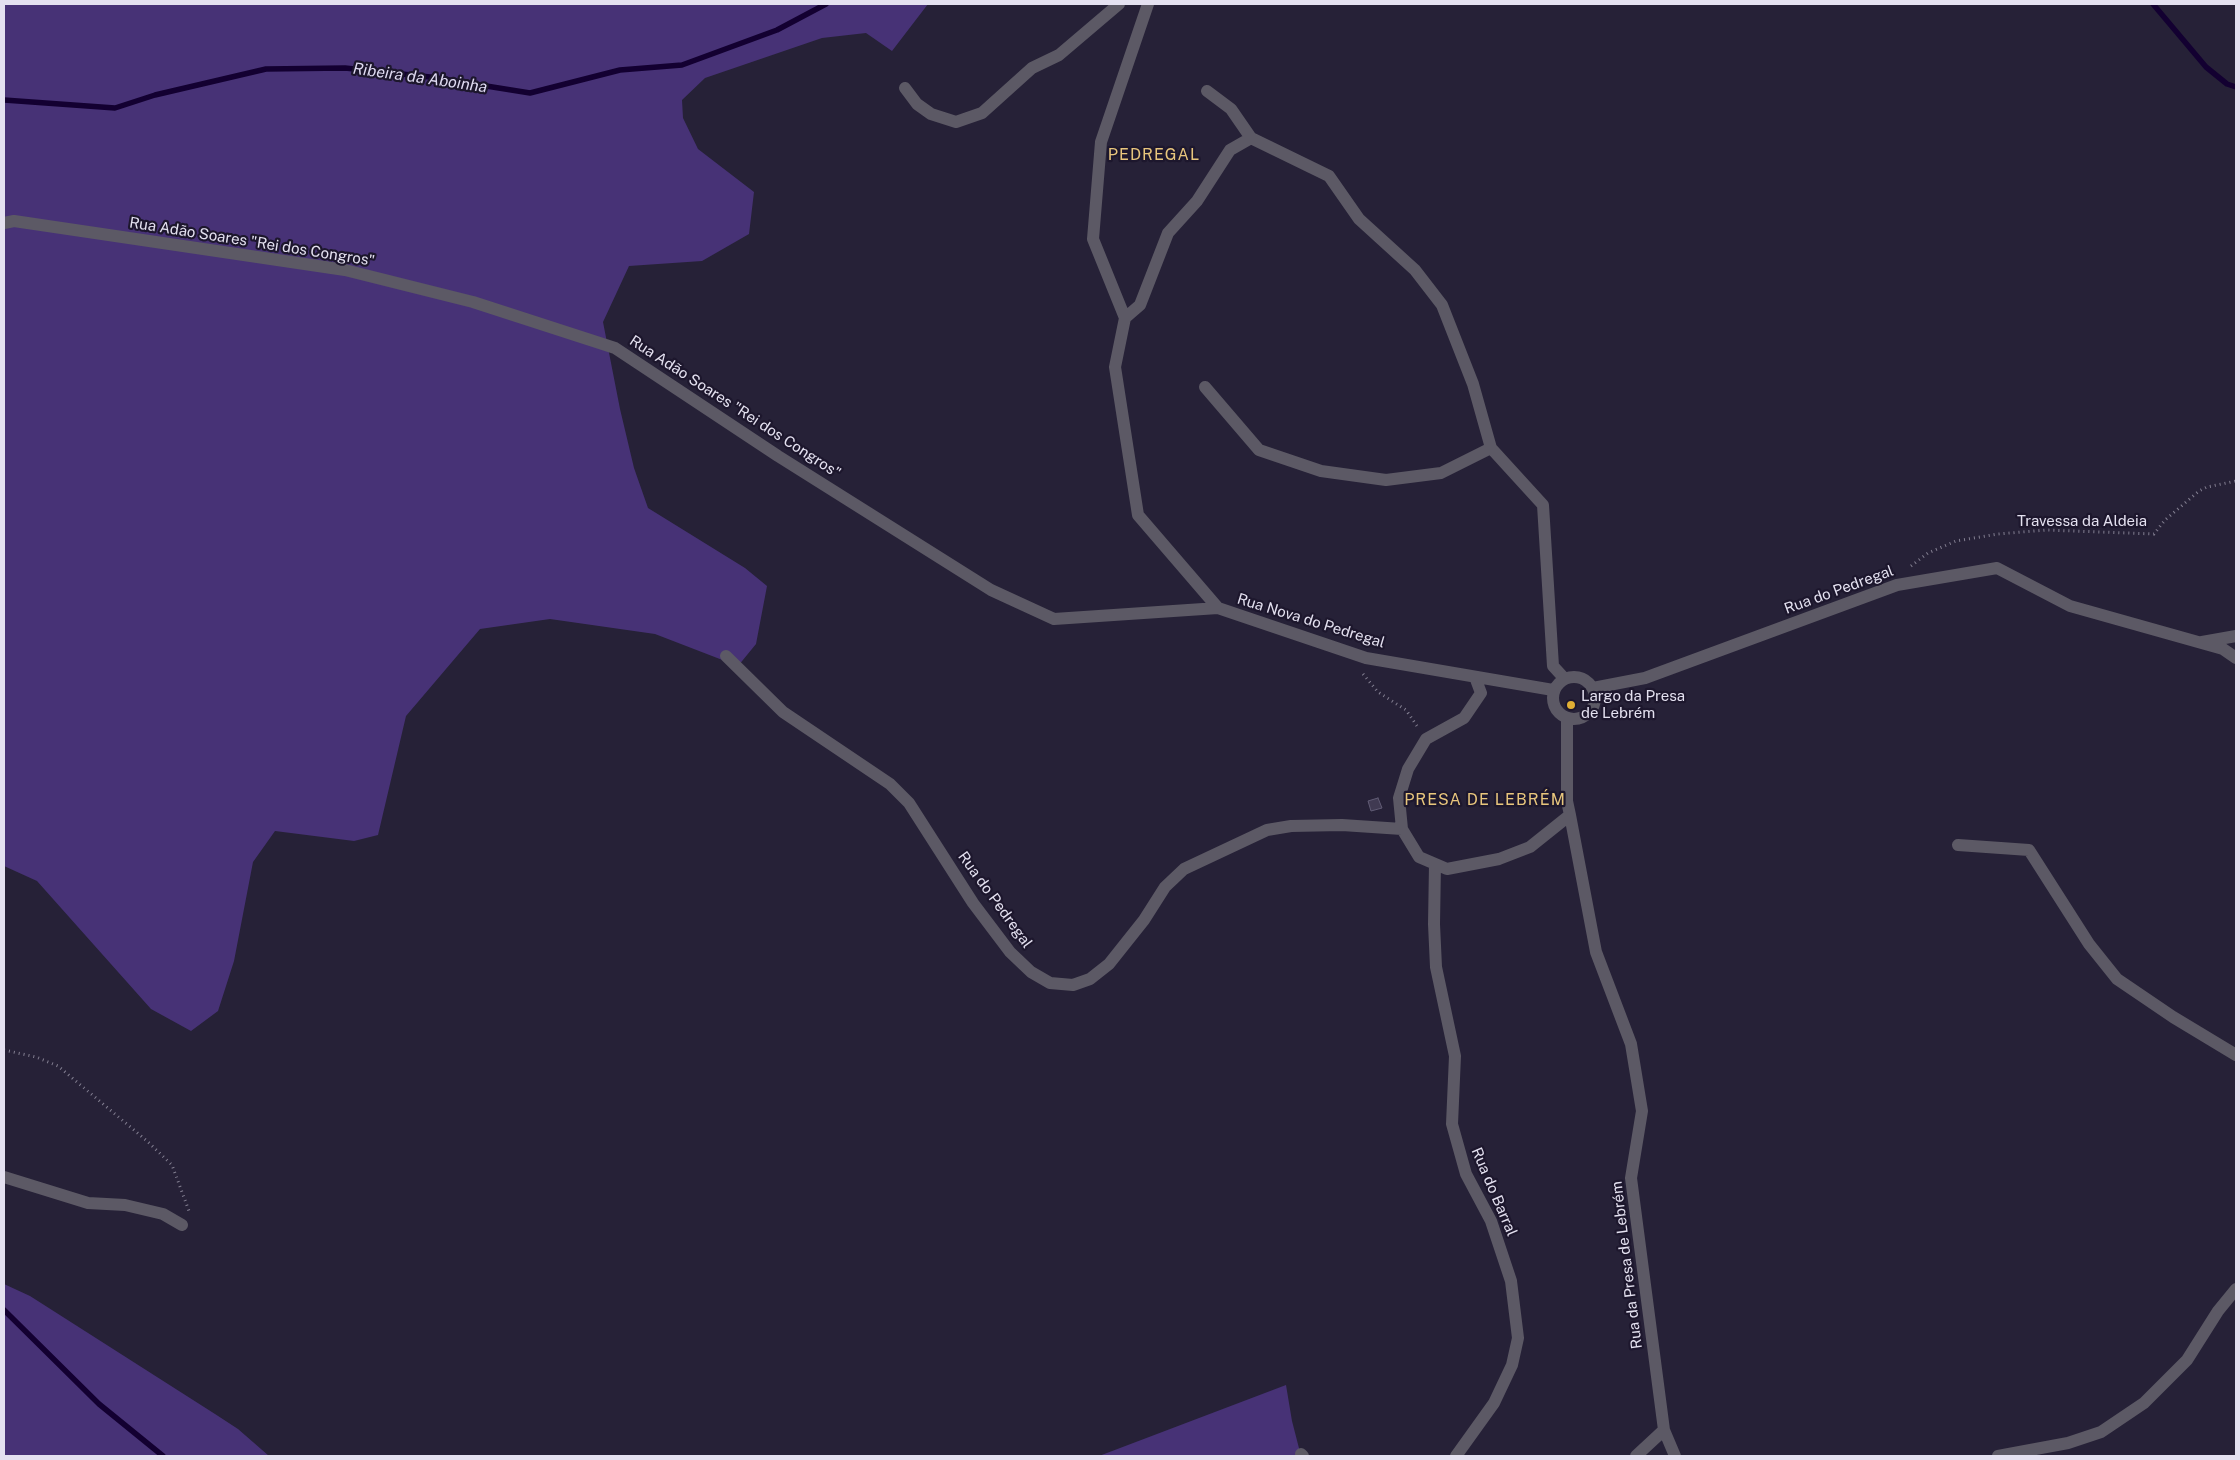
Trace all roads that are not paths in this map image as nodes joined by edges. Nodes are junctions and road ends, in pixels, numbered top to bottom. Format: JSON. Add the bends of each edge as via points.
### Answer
{"nodes":[{"id":1,"x":1119,"y":4,"type":"edge"},
{"id":2,"x":1148,"y":4,"type":"edge"},
{"id":3,"x":905,"y":88,"type":"dead end"},
{"id":4,"x":1207,"y":91,"type":"dead end"},
{"id":5,"x":1251,"y":138,"type":"junction"},
{"id":6,"x":4,"y":223,"type":"edge"},
{"id":7,"x":1125,"y":318,"type":"junction"},
{"id":8,"x":1205,"y":387,"type":"dead end"},
{"id":9,"x":1491,"y":448,"type":"junction"},
{"id":10,"x":1218,"y":608,"type":"junction"},
{"id":11,"x":2236,"y":636,"type":"edge"},
{"id":12,"x":2200,"y":643,"type":"junction"},
{"id":13,"x":726,"y":656,"type":"dead end"},
{"id":14,"x":2236,"y":658,"type":"edge"},
{"id":15,"x":1474,"y":677,"type":"junction"},
{"id":16,"x":1564,"y":678,"type":"junction"},
{"id":17,"x":1593,"y":688,"type":"junction"},
{"id":18,"x":1553,"y":690,"type":"junction"},
{"id":19,"x":1567,"y":718,"type":"junction"},
{"id":20,"x":1570,"y":815,"type":"junction"},
{"id":21,"x":1402,"y":829,"type":"junction"},
{"id":22,"x":1958,"y":845,"type":"dead end"},
{"id":23,"x":1436,"y":864,"type":"junction"},
{"id":24,"x":2236,"y":1055,"type":"edge"},
{"id":25,"x":4,"y":1177,"type":"edge"},
{"id":26,"x":182,"y":1225,"type":"road end"},
{"id":27,"x":2236,"y":1288,"type":"edge"},
{"id":28,"x":1664,"y":1430,"type":"junction"},
{"id":29,"x":1456,"y":1456,"type":"edge"},
{"id":30,"x":1636,"y":1456,"type":"edge"},
{"id":31,"x":1675,"y":1456,"type":"edge"},
{"id":32,"x":1998,"y":1456,"type":"edge"}],
"edges":[{"from":1,"to":3,"type":"street","via":[[1059,55],[1032,68],[982,113],[956,122],[931,114],[917,104]]},
{"from":2,"to":7,"type":"street","via":[[1101,142],[1093,239]]},
{"from":4,"to":5,"type":"street","via":[[1231,109]]},
{"from":5,"to":7,"type":"street","via":[[1230,150],[1197,201],[1168,234],[1140,305]]},
{"from":5,"to":9,"type":"street","via":[[1329,176],[1359,219],[1415,270],[1442,305],[1474,384]]},
{"from":6,"to":10,"type":"street","name":"Rua Adão Soares \"Rei dos Congros\"","via":[[14,221],[345,270],[473,302],[616,348],[778,456],[991,590],[1054,619]]},
{"from":7,"to":10,"type":"street","name":"Rua Nova do Pedregal","via":[[1115,367],[1138,516]]},
{"from":8,"to":9,"type":"street","via":[[1259,450],[1321,471],[1386,480],[1441,473]]},
{"from":9,"to":16,"type":"street","via":[[1543,505],[1553,666]]},
{"from":10,"to":15,"type":"street","name":"Rua Nova do Pedregal","via":[[1366,658]]},
{"from":11,"to":12,"type":"street"},
{"from":12,"to":14,"type":"street","name":"Rua do Pedregal","via":[[2223,649]]},
{"from":12,"to":17,"type":"street","name":"Rua do Pedregal","via":[[2070,606],[1997,568],[1897,585],[1644,678]]},
{"from":13,"to":21,"type":"street","name":"Rua do Pedregal","via":[[783,712],[890,784],[908,803],[973,903],[1010,952],[1031,972],[1050,982],[1073,985],[1090,979],[1109,964],[1166,886],[1184,869],[1267,830],[1342,825]]},
{"from":15,"to":18,"type":"street"},
{"from":15,"to":21,"type":"street","via":[[1481,693],[1464,718],[1426,739],[1408,768],[1399,798]]},
{"from":16,"to":17,"type":"street","via":[[1584,679]]},
{"from":16,"to":18,"type":"street"},
{"from":17,"to":19,"type":"street","via":[[1595,703],[1592,710],[1581,718]]},
{"from":18,"to":19,"type":"street","via":[[1553,704]]},
{"from":19,"to":20,"type":"street","name":"Rua da Presa de Lebrém","via":[[1567,801]]},
{"from":20,"to":23,"type":"street","via":[[1530,847],[1498,860],[1446,869]]},
{"from":20,"to":28,"type":"street","name":"Rua da Presa de Lebrém","via":[[1596,952],[1631,1044],[1642,1111],[1631,1178]]},
{"from":21,"to":23,"type":"street","via":[[1420,858]]},
{"from":22,"to":24,"type":"street","via":[[2029,850],[2089,944],[2118,979]]},
{"from":23,"to":29,"type":"street","name":"Rua do Barral","via":[[1436,967],[1455,1056],[1452,1124],[1466,1174],[1491,1221],[1511,1281],[1518,1338],[1512,1365],[1494,1403]]},
{"from":25,"to":26,"type":"street","via":[[88,1203],[125,1205],[163,1214]]},
{"from":27,"to":32,"type":"street","via":[[2187,1360],[2144,1403],[2101,1432],[2068,1443]]},
{"from":28,"to":30,"type":"street"},
{"from":28,"to":31,"type":"street","name":"Rua da Presa de Lebrém"}]}
